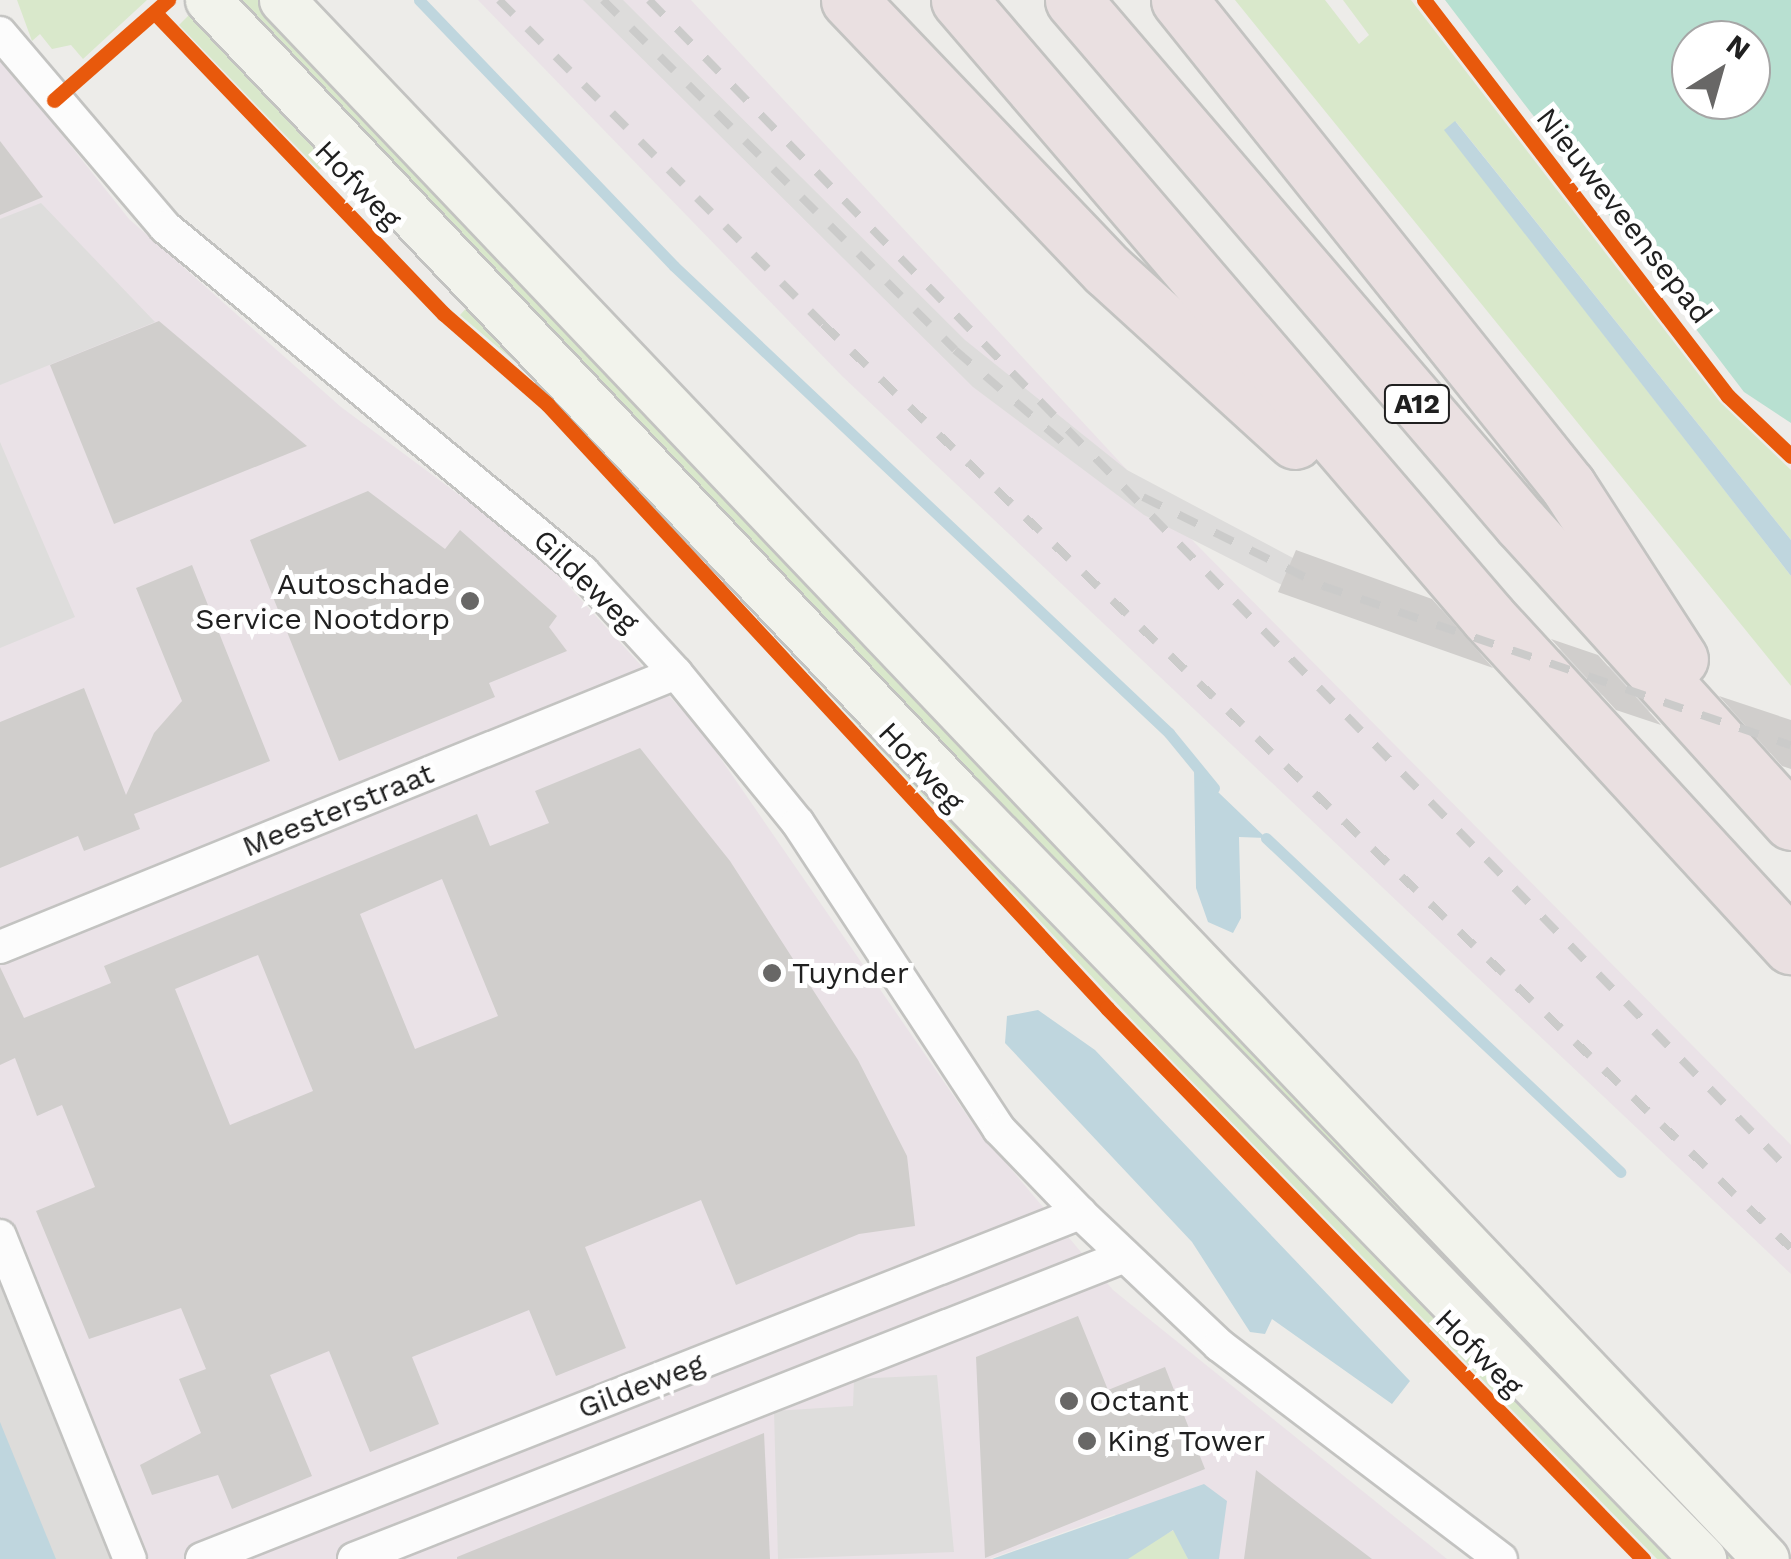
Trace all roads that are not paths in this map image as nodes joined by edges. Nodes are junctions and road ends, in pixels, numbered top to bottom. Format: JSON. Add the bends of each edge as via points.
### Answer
{"nodes":[{"id":1,"x":208,"y":0,"type":"edge"},
{"id":2,"x":282,"y":0,"type":"edge"},
{"id":3,"x":849,"y":0,"type":"edge"},
{"id":4,"x":959,"y":0,"type":"edge"},
{"id":5,"x":1073,"y":0,"type":"edge"},
{"id":6,"x":1179,"y":0,"type":"edge"},
{"id":7,"x":0,"y":33,"type":"edge"},
{"id":8,"x":1489,"y":618,"type":"junction"},
{"id":9,"x":676,"y":673,"type":"junction"},
{"id":10,"x":1781,"y":811,"type":"edge"},
{"id":11,"x":1791,"y":946,"type":"edge"},
{"id":12,"x":0,"y":947,"type":"edge"},
{"id":13,"x":1080,"y":1213,"type":"junction"},
{"id":14,"x":0,"y":1236,"type":"edge"},
{"id":15,"x":1125,"y":1256,"type":"junction"},
{"id":16,"x":130,"y":1559,"type":"edge"},
{"id":17,"x":202,"y":1559,"type":"edge"},
{"id":18,"x":354,"y":1559,"type":"edge"},
{"id":19,"x":1501,"y":1559,"type":"edge"},
{"id":20,"x":1703,"y":1559,"type":"edge"},
{"id":21,"x":1766,"y":1559,"type":"edge"}],
"edges":[{"from":1,"to":20,"type":"main road","name":"Hofweg","via":[[961,797]]},
{"from":2,"to":21,"type":"main road"},
{"from":3,"to":8,"type":"highway","via":[[1107,270]]},
{"from":4,"to":8,"type":"highway"},
{"from":5,"to":10,"type":"highway","number":"A12"},
{"from":6,"to":10,"type":"highway","number":"A12","via":[[1568,486]]},
{"from":7,"to":9,"type":"street","name":"Gildeweg","via":[[165,227],[584,572]]},
{"from":8,"to":11,"type":"highway"},
{"from":9,"to":12,"type":"street","name":"Meesterstraat"},
{"from":9,"to":13,"type":"street","name":"Gildeweg","via":[[798,823],[999,1129]]},
{"from":13,"to":15,"type":"street","name":"Gildeweg"},
{"from":13,"to":17,"type":"street","name":"Gildeweg"},
{"from":14,"to":16,"type":"street"},
{"from":15,"to":18,"type":"street","name":"Gildeweg"},
{"from":15,"to":19,"type":"street","name":"Gildeweg","via":[[1219,1345]]}]}
